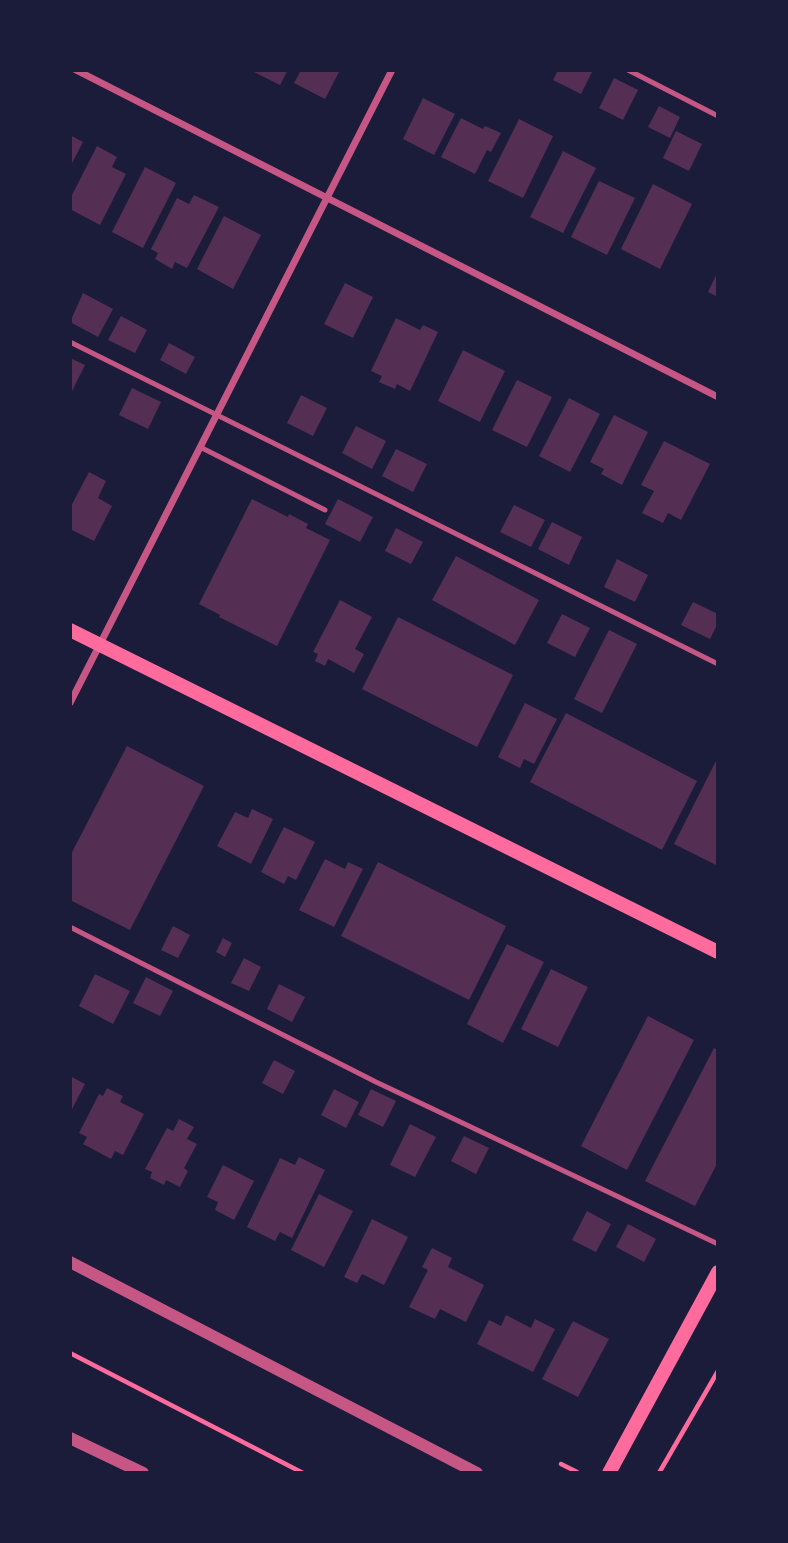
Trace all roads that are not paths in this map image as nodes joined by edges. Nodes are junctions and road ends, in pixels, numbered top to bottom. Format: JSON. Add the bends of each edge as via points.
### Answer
{"nodes":[{"id":1,"x":76,"y":70,"type":"edge"},
{"id":2,"x":392,"y":70,"type":"edge"},
{"id":3,"x":628,"y":70,"type":"edge"},
{"id":4,"x":718,"y":116,"type":"edge"},
{"id":5,"x":328,"y":199,"type":"junction"},
{"id":6,"x":70,"y":342,"type":"edge"},
{"id":7,"x":718,"y":397,"type":"edge"},
{"id":8,"x":216,"y":416,"type":"junction"},
{"id":9,"x":200,"y":447,"type":"junction"},
{"id":10,"x":325,"y":510,"type":"dead end"},
{"id":11,"x":70,"y":630,"type":"edge"},
{"id":12,"x":100,"y":645,"type":"junction"},
{"id":13,"x":718,"y":664,"type":"edge"},
{"id":14,"x":70,"y":703,"type":"edge"},
{"id":15,"x":70,"y":927,"type":"edge"},
{"id":16,"x":718,"y":952,"type":"edge"},
{"id":17,"x":718,"y":1244,"type":"edge"},
{"id":18,"x":70,"y":1262,"type":"edge"},
{"id":19,"x":718,"y":1272,"type":"edge"},
{"id":20,"x":70,"y":1438,"type":"edge"},
{"id":21,"x":143,"y":1473,"type":"edge"},
{"id":22,"x":477,"y":1473,"type":"edge"},
{"id":23,"x":609,"y":1473,"type":"edge"}],
"edges":[{"from":1,"to":5,"type":"street"},
{"from":2,"to":5,"type":"street"},
{"from":3,"to":4,"type":"lane"},
{"from":5,"to":7,"type":"street"},
{"from":5,"to":8,"type":"street"},
{"from":6,"to":8,"type":"lane"},
{"from":8,"to":9,"type":"street"},
{"from":8,"to":13,"type":"lane"},
{"from":9,"to":10,"type":"lane"},
{"from":9,"to":12,"type":"street"},
{"from":11,"to":12,"type":"main road"},
{"from":12,"to":14,"type":"street"},
{"from":12,"to":16,"type":"main road"},
{"from":15,"to":17,"type":"lane","via":[[376,1082]]},
{"from":18,"to":22,"type":"street"},
{"from":19,"to":23,"type":"main road"},
{"from":20,"to":21,"type":"street"}]}
